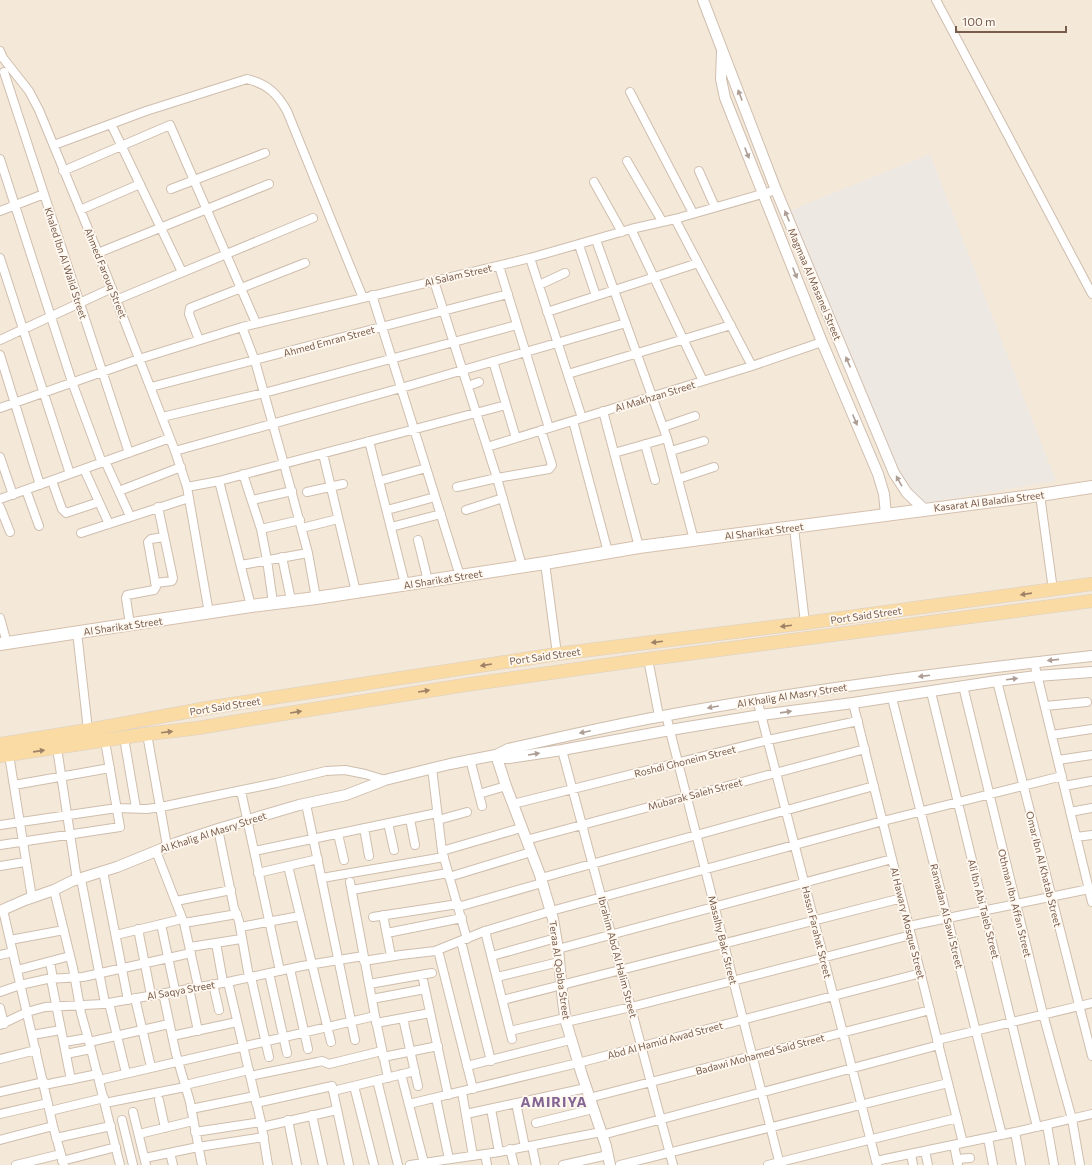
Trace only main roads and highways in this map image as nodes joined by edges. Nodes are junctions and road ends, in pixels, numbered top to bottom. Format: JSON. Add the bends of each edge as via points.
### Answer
{"nodes":[{"id":1,"x":1092,"y":487,"type":"edge"},
{"id":2,"x":886,"y":515,"type":"joint"},
{"id":3,"x":1092,"y":584,"type":"edge"},
{"id":4,"x":1092,"y":601,"type":"edge"},
{"id":5,"x":4,"y":644,"type":"edge"},
{"id":6,"x":213,"y":707,"type":"junction"},
{"id":7,"x":190,"y":711,"type":"junction"},
{"id":8,"x":220,"y":724,"type":"junction"},
{"id":9,"x":198,"y":728,"type":"junction"},
{"id":10,"x":0,"y":744,"type":"edge"},
{"id":11,"x":5,"y":756,"type":"edge"}],
"edges":[{"from":1,"to":2,"type":"main road","name":"Kasarat Al Baladia Street"},
{"from":2,"to":5,"type":"main road","name":"Al Sharikat Street","via":[[640,547]]},
{"from":3,"to":6,"type":"main road","name":"Port Said Street","one_way":true,"via":[[557,654]]},
{"from":8,"to":4,"type":"main road","name":"Port Said Street","one_way":true,"via":[[648,659]]},
{"from":6,"to":7,"type":"main road","name":"Port Said Street"},
{"from":6,"to":8,"type":"main road"},
{"from":7,"to":9,"type":"main road","via":[[197,721]]},
{"from":7,"to":10,"type":"main road","name":"Port Said Street"},
{"from":8,"to":9,"type":"main road","name":"Port Said Street"},
{"from":11,"to":9,"type":"main road","name":"Port Said Street","one_way":true}]}
